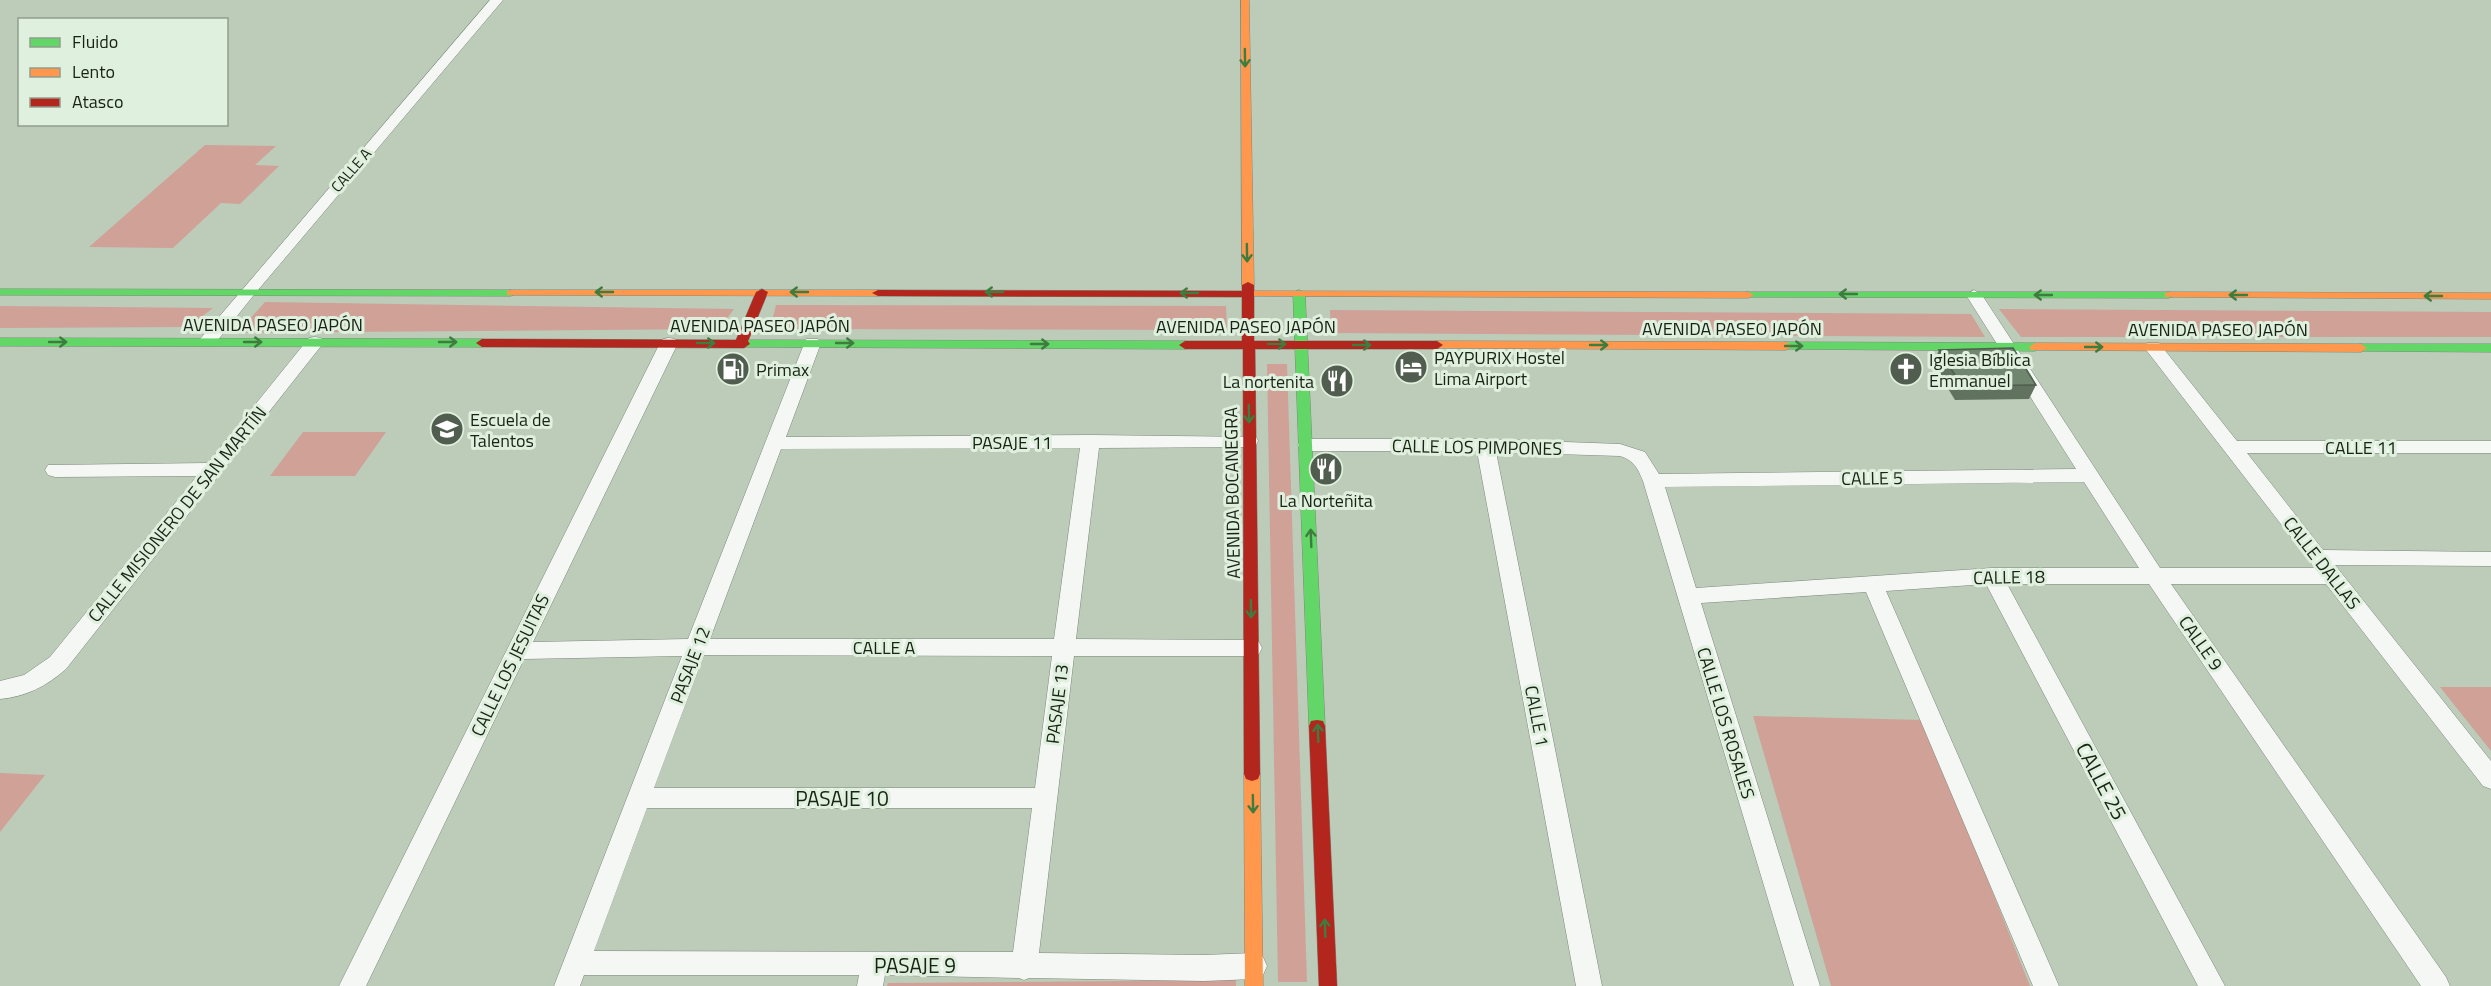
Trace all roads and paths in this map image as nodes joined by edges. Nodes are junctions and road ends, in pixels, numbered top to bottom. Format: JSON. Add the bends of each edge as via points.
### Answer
{"nodes":[{"id":1,"x":497,"y":0,"type":"edge"},
{"id":2,"x":1245,"y":0,"type":"edge"},
{"id":3,"x":0,"y":292,"type":"edge"},
{"id":4,"x":247,"y":292,"type":"junction"},
{"id":5,"x":762,"y":292,"type":"junction"},
{"id":6,"x":1299,"y":292,"type":"junction"},
{"id":7,"x":1248,"y":293,"type":"junction"},
{"id":8,"x":1974,"y":295,"type":"junction"},
{"id":9,"x":2491,"y":296,"type":"edge"},
{"id":10,"x":0,"y":342,"type":"edge"},
{"id":11,"x":207,"y":342,"type":"junction"},
{"id":12,"x":315,"y":342,"type":"junction"},
{"id":13,"x":669,"y":343,"type":"junction"},
{"id":14,"x":741,"y":343,"type":"junction"},
{"id":15,"x":812,"y":343,"type":"junction"},
{"id":16,"x":1248,"y":344,"type":"junction"},
{"id":17,"x":1303,"y":345,"type":"junction"},
{"id":18,"x":2008,"y":346,"type":"junction"},
{"id":19,"x":2153,"y":347,"type":"junction"},
{"id":20,"x":2491,"y":348,"type":"edge"},
{"id":21,"x":1090,"y":441,"type":"junction"},
{"id":22,"x":1249,"y":441,"type":"junction"},
{"id":23,"x":775,"y":443,"type":"junction"},
{"id":24,"x":1307,"y":446,"type":"junction"},
{"id":25,"x":1485,"y":446,"type":"junction"},
{"id":26,"x":2231,"y":447,"type":"junction"},
{"id":27,"x":2491,"y":447,"type":"edge"},
{"id":28,"x":213,"y":469,"type":"junction"},
{"id":29,"x":55,"y":470,"type":"dead end"},
{"id":30,"x":1648,"y":471,"type":"junction"},
{"id":31,"x":2091,"y":475,"type":"junction"},
{"id":32,"x":2317,"y":557,"type":"junction"},
{"id":33,"x":2491,"y":559,"type":"edge"},
{"id":34,"x":1992,"y":576,"type":"junction"},
{"id":35,"x":2332,"y":576,"type":"junction"},
{"id":36,"x":2155,"y":577,"type":"junction"},
{"id":37,"x":1873,"y":585,"type":"junction"},
{"id":38,"x":1687,"y":596,"type":"junction"},
{"id":39,"x":697,"y":647,"type":"junction"},
{"id":40,"x":1064,"y":647,"type":"junction"},
{"id":41,"x":1251,"y":648,"type":"junction"},
{"id":42,"x":517,"y":651,"type":"junction"},
{"id":43,"x":0,"y":690,"type":"edge"},
{"id":44,"x":2491,"y":779,"type":"edge"},
{"id":45,"x":639,"y":798,"type":"junction"},
{"id":46,"x":1046,"y":798,"type":"junction"},
{"id":47,"x":1024,"y":967,"type":"junction"},
{"id":48,"x":572,"y":975,"type":"edge"},
{"id":49,"x":872,"y":975,"type":"edge"},
{"id":50,"x":1254,"y":976,"type":"edge"},
{"id":51,"x":352,"y":986,"type":"edge"},
{"id":52,"x":1328,"y":986,"type":"edge"},
{"id":53,"x":1589,"y":986,"type":"edge"},
{"id":54,"x":1807,"y":986,"type":"edge"},
{"id":55,"x":2046,"y":986,"type":"edge"},
{"id":56,"x":2212,"y":986,"type":"edge"},
{"id":57,"x":2437,"y":986,"type":"edge"}],
"edges":[{"from":1,"to":4,"type":"street","name":"CALLE A"},
{"from":2,"to":7,"type":"main road","name":"AVENIDA BOCANEGRA","one_way":true},
{"from":3,"to":4,"type":"main road","name":"AVENIDA PASEO JAPÓN"},
{"from":5,"to":4,"type":"main road","name":"AVENIDA PASEO JAPÓN","one_way":true},
{"from":4,"to":11,"type":"street","name":"CALLE A"},
{"from":7,"to":5,"type":"main road","name":"AVENIDA PASEO JAPÓN","one_way":true},
{"from":5,"to":14,"type":"main road"},
{"from":6,"to":7,"type":"main road","name":"AVENIDA PASEO JAPÓN"},
{"from":8,"to":6,"type":"main road","name":"AVENIDA PASEO JAPÓN","one_way":true},
{"from":6,"to":17,"type":"main road"},
{"from":7,"to":16,"type":"main road","name":"AVENIDA BOCANEGRA"},
{"from":9,"to":8,"type":"main road","name":"AVENIDA PASEO JAPÓN","one_way":true},
{"from":8,"to":18,"type":"street","name":"CALLE 9"},
{"from":10,"to":11,"type":"main road","name":"AVENIDA PASEO JAPÓN","one_way":true},
{"from":11,"to":12,"type":"main road","name":"AVENIDA PASEO JAPÓN","one_way":true},
{"from":12,"to":13,"type":"main road","name":"AVENIDA PASEO JAPÓN","one_way":true},
{"from":12,"to":28,"type":"street","name":"CALLE MISIONERO DE SAN MARTÍN"},
{"from":13,"to":14,"type":"main road","name":"AVENIDA PASEO JAPÓN","one_way":true},
{"from":13,"to":42,"type":"street","name":"CALLE LOS JESUITAS"},
{"from":14,"to":15,"type":"main road","name":"AVENIDA PASEO JAPÓN"},
{"from":15,"to":16,"type":"main road","name":"AVENIDA PASEO JAPÓN","one_way":true},
{"from":15,"to":23,"type":"street","name":"PASAJE 12"},
{"from":16,"to":17,"type":"main road","name":"AVENIDA PASEO JAPÓN","one_way":true},
{"from":16,"to":22,"type":"main road","name":"AVENIDA BOCANEGRA","one_way":true},
{"from":17,"to":18,"type":"main road","name":"AVENIDA PASEO JAPÓN","one_way":true},
{"from":17,"to":24,"type":"main road"},
{"from":18,"to":19,"type":"main road","name":"AVENIDA PASEO JAPÓN","one_way":true},
{"from":18,"to":31,"type":"street","name":"CALLE 9"},
{"from":19,"to":20,"type":"main road","name":"AVENIDA PASEO JAPÓN"},
{"from":19,"to":26,"type":"street","name":"CALLE DALLAS"},
{"from":21,"to":22,"type":"street","name":"PASAJE 11"},
{"from":21,"to":23,"type":"street","name":"PASAJE 11"},
{"from":21,"to":40,"type":"street","name":"PASAJE 13"},
{"from":22,"to":41,"type":"main road","name":"AVENIDA BOCANEGRA","one_way":true},
{"from":23,"to":39,"type":"street","name":"PASAJE 12"},
{"from":24,"to":25,"type":"street","name":"CALLE LOS PIMPONES"},
{"from":52,"to":24,"type":"main road","one_way":true},
{"from":25,"to":30,"type":"street","name":"CALLE LOS PIMPONES","via":[[1620,450],[1635,453]]},
{"from":25,"to":53,"type":"street","name":"CALLE 1"},
{"from":26,"to":27,"type":"street","name":"CALLE 11"},
{"from":26,"to":32,"type":"street","name":"CALLE DALLAS"},
{"from":28,"to":29,"type":"street"},
{"from":28,"to":43,"type":"street","name":"CALLE MISIONERO DE SAN MARTÍN","via":[[58,663],[46,675]]},
{"from":30,"to":31,"type":"street","name":"CALLE 5"},
{"from":30,"to":38,"type":"street","name":"CALLE LOS ROSALES"},
{"from":31,"to":36,"type":"street","name":"CALLE 9"},
{"from":32,"to":33,"type":"street"},
{"from":32,"to":35,"type":"street","name":"CALLE DALLAS"},
{"from":34,"to":36,"type":"street","name":"CALLE 18"},
{"from":34,"to":37,"type":"street","name":"CALLE 18"},
{"from":34,"to":56,"type":"street","name":"CALLE 25"},
{"from":35,"to":36,"type":"street","name":"CALLE 18"},
{"from":35,"to":44,"type":"street","name":"CALLE DALLAS"},
{"from":36,"to":57,"type":"street","name":"CALLE 9"},
{"from":37,"to":38,"type":"street","name":"CALLE 18"},
{"from":37,"to":55,"type":"street"},
{"from":38,"to":54,"type":"street","name":"CALLE LOS ROSALES"},
{"from":39,"to":40,"type":"street","name":"CALLE A"},
{"from":39,"to":42,"type":"street","name":"CALLE A"},
{"from":39,"to":45,"type":"street","name":"PASAJE 12"},
{"from":40,"to":41,"type":"street","name":"CALLE A"},
{"from":40,"to":46,"type":"street","name":"PASAJE 13"},
{"from":41,"to":50,"type":"main road","name":"AVENIDA BOCANEGRA","one_way":true},
{"from":42,"to":51,"type":"street","name":"CALLE LOS JESUITAS"},
{"from":45,"to":46,"type":"street","name":"PASAJE 10"},
{"from":45,"to":48,"type":"street","name":"PASAJE 12"},
{"from":46,"to":47,"type":"street","name":"PASAJE 13"},
{"from":47,"to":49,"type":"street","name":"PASAJE 9","via":[[895,963]]},
{"from":47,"to":50,"type":"street","name":"PASAJE 9"},
{"from":48,"to":49,"type":"street","name":"PASAJE 9"}]}
